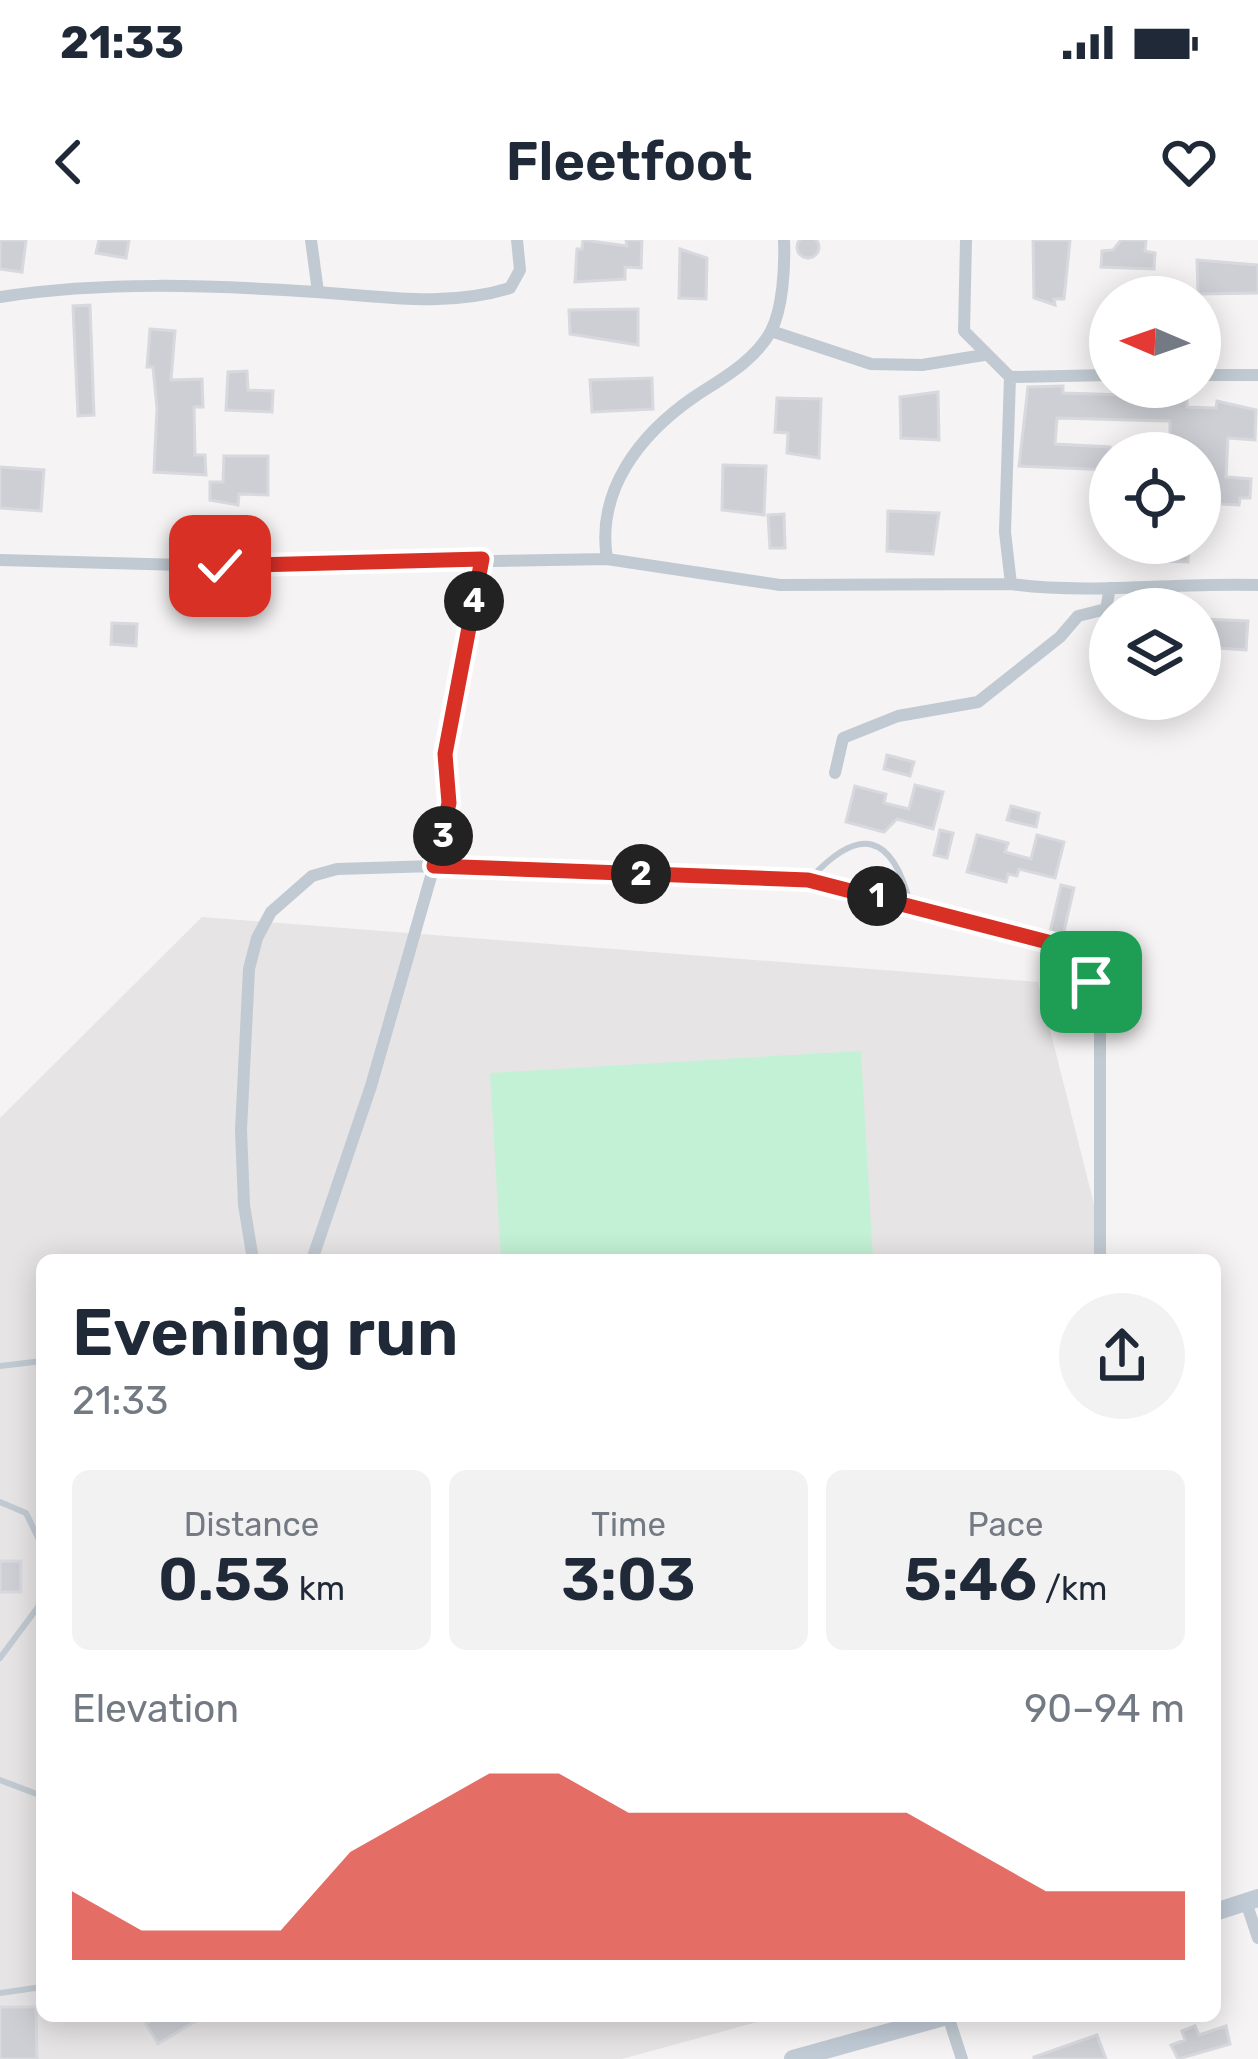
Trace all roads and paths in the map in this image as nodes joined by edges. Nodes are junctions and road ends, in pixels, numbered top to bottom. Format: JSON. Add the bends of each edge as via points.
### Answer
{"nodes":[{"id":1,"x":311,"y":240,"type":"edge"},
{"id":2,"x":518,"y":240,"type":"edge"},
{"id":3,"x":784,"y":240,"type":"edge"},
{"id":4,"x":966,"y":240,"type":"edge"},
{"id":5,"x":318,"y":292,"type":"junction"},
{"id":6,"x":0,"y":297,"type":"edge"},
{"id":7,"x":771,"y":331,"type":"junction"},
{"id":8,"x":985,"y":355,"type":"junction"},
{"id":9,"x":1089,"y":375,"type":"edge"},
{"id":10,"x":1221,"y":375,"type":"edge"},
{"id":11,"x":1258,"y":375,"type":"edge"},
{"id":12,"x":1010,"y":376,"type":"junction"},
{"id":13,"x":482,"y":559,"type":"junction"},
{"id":14,"x":608,"y":559,"type":"junction"},
{"id":15,"x":0,"y":560,"type":"edge"},
{"id":16,"x":1011,"y":584,"type":"junction"},
{"id":17,"x":1258,"y":585,"type":"edge"},
{"id":18,"x":1110,"y":588,"type":"edge"},
{"id":19,"x":1089,"y":590,"type":"edge"},
{"id":20,"x":1089,"y":613,"type":"edge"},
{"id":21,"x":835,"y":773,"type":"dead end"},
{"id":22,"x":434,"y":866,"type":"junction"},
{"id":23,"x":808,"y":880,"type":"junction"},
{"id":24,"x":910,"y":905,"type":"junction"},
{"id":25,"x":252,"y":1254,"type":"edge"},
{"id":26,"x":315,"y":1254,"type":"edge"},
{"id":27,"x":1100,"y":1254,"type":"edge"},
{"id":28,"x":36,"y":1362,"type":"edge"},
{"id":29,"x":0,"y":1366,"type":"edge"},
{"id":30,"x":0,"y":1502,"type":"edge"},
{"id":31,"x":36,"y":1534,"type":"edge"},
{"id":32,"x":36,"y":1610,"type":"edge"},
{"id":33,"x":0,"y":1658,"type":"edge"},
{"id":34,"x":0,"y":1780,"type":"edge"},
{"id":35,"x":36,"y":1794,"type":"edge"},
{"id":36,"x":1252,"y":1900,"type":"edge"},
{"id":37,"x":1221,"y":1910,"type":"edge"},
{"id":38,"x":1258,"y":1938,"type":"edge"},
{"id":39,"x":36,"y":1988,"type":"edge"},
{"id":40,"x":0,"y":1993,"type":"edge"},
{"id":41,"x":926,"y":2022,"type":"edge"},
{"id":42,"x":950,"y":2022,"type":"edge"},
{"id":43,"x":793,"y":2059,"type":"edge"},
{"id":44,"x":962,"y":2059,"type":"edge"}],
"edges":[{"from":1,"to":5,"type":"street"},
{"from":2,"to":5,"type":"street","via":[[520,270],[510,288],[488,295],[381,300]]},
{"from":3,"to":7,"type":"street"},
{"from":4,"to":8,"type":"street","via":[[961,317]]},
{"from":5,"to":6,"type":"street","via":[[65,287]]},
{"from":7,"to":8,"type":"street","via":[[871,364]]},
{"from":7,"to":14,"type":"street","via":[[735,372],[668,418],[620,475],[603,518]]},
{"from":8,"to":12,"type":"street"},
{"from":9,"to":12,"type":"street"},
{"from":10,"to":11,"type":"street"},
{"from":12,"to":16,"type":"street"},
{"from":13,"to":14,"type":"street"},
{"from":13,"to":15,"type":"street","via":[[220,566]]},
{"from":13,"to":22,"type":"street","via":[[445,754],[449,803]]},
{"from":14,"to":16,"type":"street","via":[[780,585]]},
{"from":16,"to":19,"type":"street"},
{"from":17,"to":18,"type":"street"},
{"from":20,"to":21,"type":"street","via":[[978,702],[898,716],[843,738]]},
{"from":22,"to":23,"type":"street"},
{"from":22,"to":25,"type":"street","via":[[311,876],[257,938],[241,1150]]},
{"from":22,"to":26,"type":"street"},
{"from":23,"to":24,"type":"street"},
{"from":23,"to":24,"type":"lane","via":[[838,849],[883,849],[899,862]]},
{"from":24,"to":27,"type":"street","via":[[1063,946],[1091,982],[1102,1076]]},
{"from":28,"to":29,"type":"lane"},
{"from":30,"to":31,"type":"lane","via":[[26,1513]]},
{"from":32,"to":33,"type":"lane"},
{"from":34,"to":35,"type":"lane"},
{"from":36,"to":37,"type":"street"},
{"from":36,"to":38,"type":"street"},
{"from":39,"to":40,"type":"lane"},
{"from":41,"to":43,"type":"street"},
{"from":42,"to":44,"type":"street"}]}
